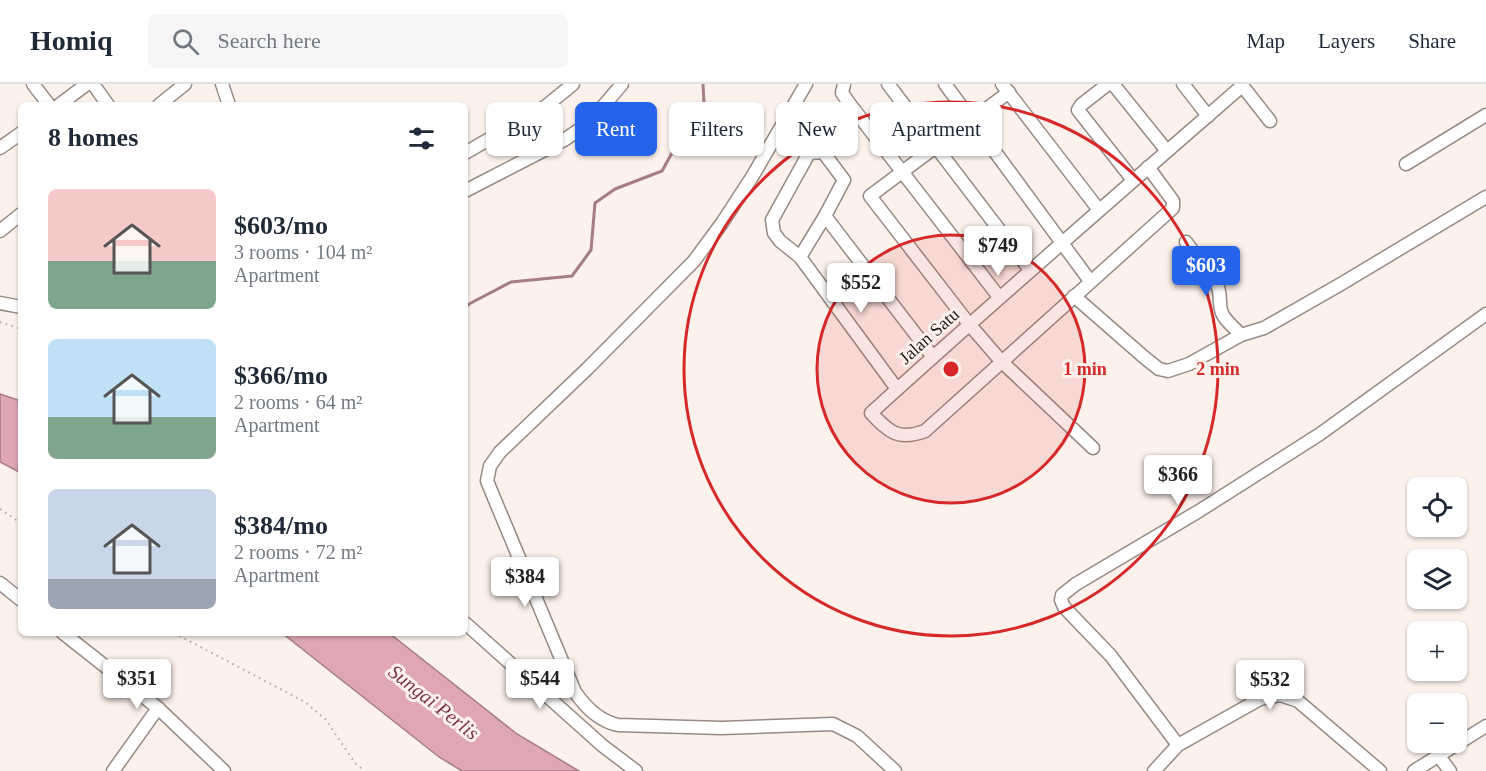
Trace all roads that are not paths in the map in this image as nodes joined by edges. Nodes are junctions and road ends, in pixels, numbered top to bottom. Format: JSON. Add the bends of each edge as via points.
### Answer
{"nodes":[{"id":1,"x":33,"y":84,"type":"edge"},
{"id":2,"x":87,"y":84,"type":"edge"},
{"id":3,"x":93,"y":84,"type":"edge"},
{"id":4,"x":186,"y":84,"type":"edge"},
{"id":5,"x":222,"y":84,"type":"edge"},
{"id":6,"x":573,"y":84,"type":"edge"},
{"id":7,"x":622,"y":84,"type":"edge"},
{"id":8,"x":806,"y":84,"type":"edge"},
{"id":9,"x":844,"y":84,"type":"edge"},
{"id":10,"x":888,"y":84,"type":"edge"},
{"id":11,"x":945,"y":84,"type":"edge"},
{"id":12,"x":1108,"y":84,"type":"edge"},
{"id":13,"x":1113,"y":84,"type":"edge"},
{"id":14,"x":1183,"y":84,"type":"edge"},
{"id":15,"x":1242,"y":85,"type":"edge"},
{"id":16,"x":1005,"y":88,"type":"edge"},
{"id":17,"x":170,"y":89,"type":"edge"},
{"id":18,"x":47,"y":102,"type":"edge"},
{"id":19,"x":63,"y":102,"type":"edge"},
{"id":20,"x":106,"y":102,"type":"edge"},
{"id":21,"x":161,"y":102,"type":"edge"},
{"id":22,"x":228,"y":102,"type":"edge"},
{"id":23,"x":902,"y":102,"type":"edge"},
{"id":24,"x":958,"y":102,"type":"edge"},
{"id":25,"x":991,"y":102,"type":"edge"},
{"id":26,"x":1486,"y":115,"type":"edge"},
{"id":27,"x":1208,"y":116,"type":"junction"},
{"id":28,"x":1270,"y":121,"type":"dead end"},
{"id":29,"x":18,"y":135,"type":"edge"},
{"id":30,"x":0,"y":148,"type":"edge"},
{"id":31,"x":468,"y":151,"type":"edge"},
{"id":32,"x":1167,"y":151,"type":"junction"},
{"id":33,"x":922,"y":156,"type":"edge"},
{"id":34,"x":944,"y":156,"type":"edge"},
{"id":35,"x":999,"y":156,"type":"edge"},
{"id":36,"x":1406,"y":164,"type":"dead end"},
{"id":37,"x":1148,"y":167,"type":"junction"},
{"id":38,"x":902,"y":171,"type":"junction"},
{"id":39,"x":1133,"y":180,"type":"junction"},
{"id":40,"x":468,"y":189,"type":"edge"},
{"id":41,"x":1486,"y":197,"type":"edge"},
{"id":42,"x":1099,"y":210,"type":"junction"},
{"id":43,"x":18,"y":216,"type":"edge"},
{"id":44,"x":825,"y":216,"type":"junction"},
{"id":45,"x":0,"y":231,"type":"edge"},
{"id":46,"x":1062,"y":242,"type":"junction"},
{"id":47,"x":1186,"y":242,"type":"dead end"},
{"id":48,"x":800,"y":257,"type":"junction"},
{"id":49,"x":1030,"y":270,"type":"junction"},
{"id":50,"x":1090,"y":281,"type":"junction"},
{"id":51,"x":1074,"y":296,"type":"junction"},
{"id":52,"x":999,"y":297,"type":"junction"},
{"id":53,"x":0,"y":303,"type":"edge"},
{"id":54,"x":18,"y":306,"type":"edge"},
{"id":55,"x":1486,"y":314,"type":"edge"},
{"id":56,"x":969,"y":324,"type":"junction"},
{"id":57,"x":1241,"y":335,"type":"junction"},
{"id":58,"x":933,"y":357,"type":"junction"},
{"id":59,"x":1001,"y":361,"type":"junction"},
{"id":60,"x":897,"y":389,"type":"junction"},
{"id":61,"x":1093,"y":448,"type":"dead end"},
{"id":62,"x":0,"y":583,"type":"edge"},
{"id":63,"x":18,"y":598,"type":"edge"},
{"id":64,"x":468,"y":626,"type":"edge"},
{"id":65,"x":67,"y":636,"type":"edge"},
{"id":66,"x":158,"y":708,"type":"junction"},
{"id":67,"x":1486,"y":726,"type":"edge"},
{"id":68,"x":1178,"y":745,"type":"junction"},
{"id":69,"x":1438,"y":755,"type":"junction"},
{"id":70,"x":113,"y":771,"type":"edge"},
{"id":71,"x":224,"y":771,"type":"edge"},
{"id":72,"x":636,"y":771,"type":"edge"},
{"id":73,"x":895,"y":771,"type":"edge"},
{"id":74,"x":1154,"y":771,"type":"edge"},
{"id":75,"x":1380,"y":771,"type":"edge"},
{"id":76,"x":1414,"y":771,"type":"edge"},
{"id":77,"x":1450,"y":771,"type":"edge"}],
"edges":[{"from":1,"to":18,"type":"street"},
{"from":2,"to":19,"type":"street"},
{"from":3,"to":20,"type":"street"},
{"from":4,"to":17,"type":"street"},
{"from":5,"to":22,"type":"street"},
{"from":6,"to":31,"type":"street","via":[[545,107]]},
{"from":7,"to":40,"type":"street","via":[[588,123],[564,140]]},
{"from":8,"to":73,"type":"street","via":[[752,177],[694,261],[500,452],[490,466],[488,481],[575,692],[595,716],[618,725],[722,728],[833,724],[857,736]]},
{"from":9,"to":38,"type":"street","via":[[842,93]]},
{"from":10,"to":23,"type":"street"},
{"from":11,"to":24,"type":"street"},
{"from":12,"to":39,"type":"street","via":[[1078,110]]},
{"from":13,"to":32,"type":"street"},
{"from":14,"to":27,"type":"street"},
{"from":15,"to":27,"type":"street","name":"Jalan Satu"},
{"from":15,"to":28,"type":"street"},
{"from":16,"to":25,"type":"street"},
{"from":16,"to":42,"type":"street"},
{"from":17,"to":21,"type":"street"},
{"from":26,"to":36,"type":"street"},
{"from":27,"to":32,"type":"street","name":"Jalan Satu"},
{"from":29,"to":30,"type":"street"},
{"from":32,"to":37,"type":"street","name":"Jalan Satu"},
{"from":33,"to":38,"type":"street"},
{"from":34,"to":49,"type":"street"},
{"from":35,"to":46,"type":"street"},
{"from":37,"to":39,"type":"street","name":"Jalan Satu"},
{"from":37,"to":50,"type":"street","via":[[1173,201],[1173,208]]},
{"from":38,"to":52,"type":"street"},
{"from":38,"to":56,"type":"street","via":[[870,196]]},
{"from":39,"to":42,"type":"street","name":"Jalan Satu"},
{"from":41,"to":57,"type":"street","via":[[1264,328]]},
{"from":42,"to":46,"type":"street","name":"Jalan Satu"},
{"from":43,"to":45,"type":"street"},
{"from":44,"to":48,"type":"street"},
{"from":44,"to":48,"type":"street","via":[[844,180],[823,152],[808,153],[772,220],[780,241]]},
{"from":44,"to":58,"type":"street"},
{"from":46,"to":49,"type":"street","name":"Jalan Satu"},
{"from":46,"to":50,"type":"street"},
{"from":47,"to":57,"type":"street","via":[[1217,284],[1223,316]]},
{"from":48,"to":60,"type":"street"},
{"from":49,"to":52,"type":"street","name":"Jalan Satu"},
{"from":50,"to":51,"type":"street"},
{"from":51,"to":57,"type":"street","via":[[1159,369],[1168,371],[1189,364]]},
{"from":51,"to":59,"type":"street"},
{"from":52,"to":56,"type":"street","name":"Jalan Satu"},
{"from":53,"to":54,"type":"street"},
{"from":55,"to":68,"type":"street","via":[[1320,434],[1062,595],[1064,607],[1111,656]]},
{"from":56,"to":58,"type":"street","name":"Jalan Satu"},
{"from":56,"to":59,"type":"street"},
{"from":58,"to":60,"type":"street","name":"Jalan Satu"},
{"from":59,"to":60,"type":"street","name":"Jalan Satu","via":[[925,431],[911,436],[887,429],[871,413]]},
{"from":59,"to":61,"type":"street"},
{"from":62,"to":63,"type":"street"},
{"from":64,"to":72,"type":"street"},
{"from":65,"to":66,"type":"street"},
{"from":66,"to":70,"type":"street"},
{"from":66,"to":71,"type":"street"},
{"from":67,"to":69,"type":"street"},
{"from":68,"to":74,"type":"street"},
{"from":68,"to":75,"type":"street","via":[[1260,699],[1280,695],[1298,701]]},
{"from":69,"to":76,"type":"street"},
{"from":69,"to":77,"type":"street"}]}
